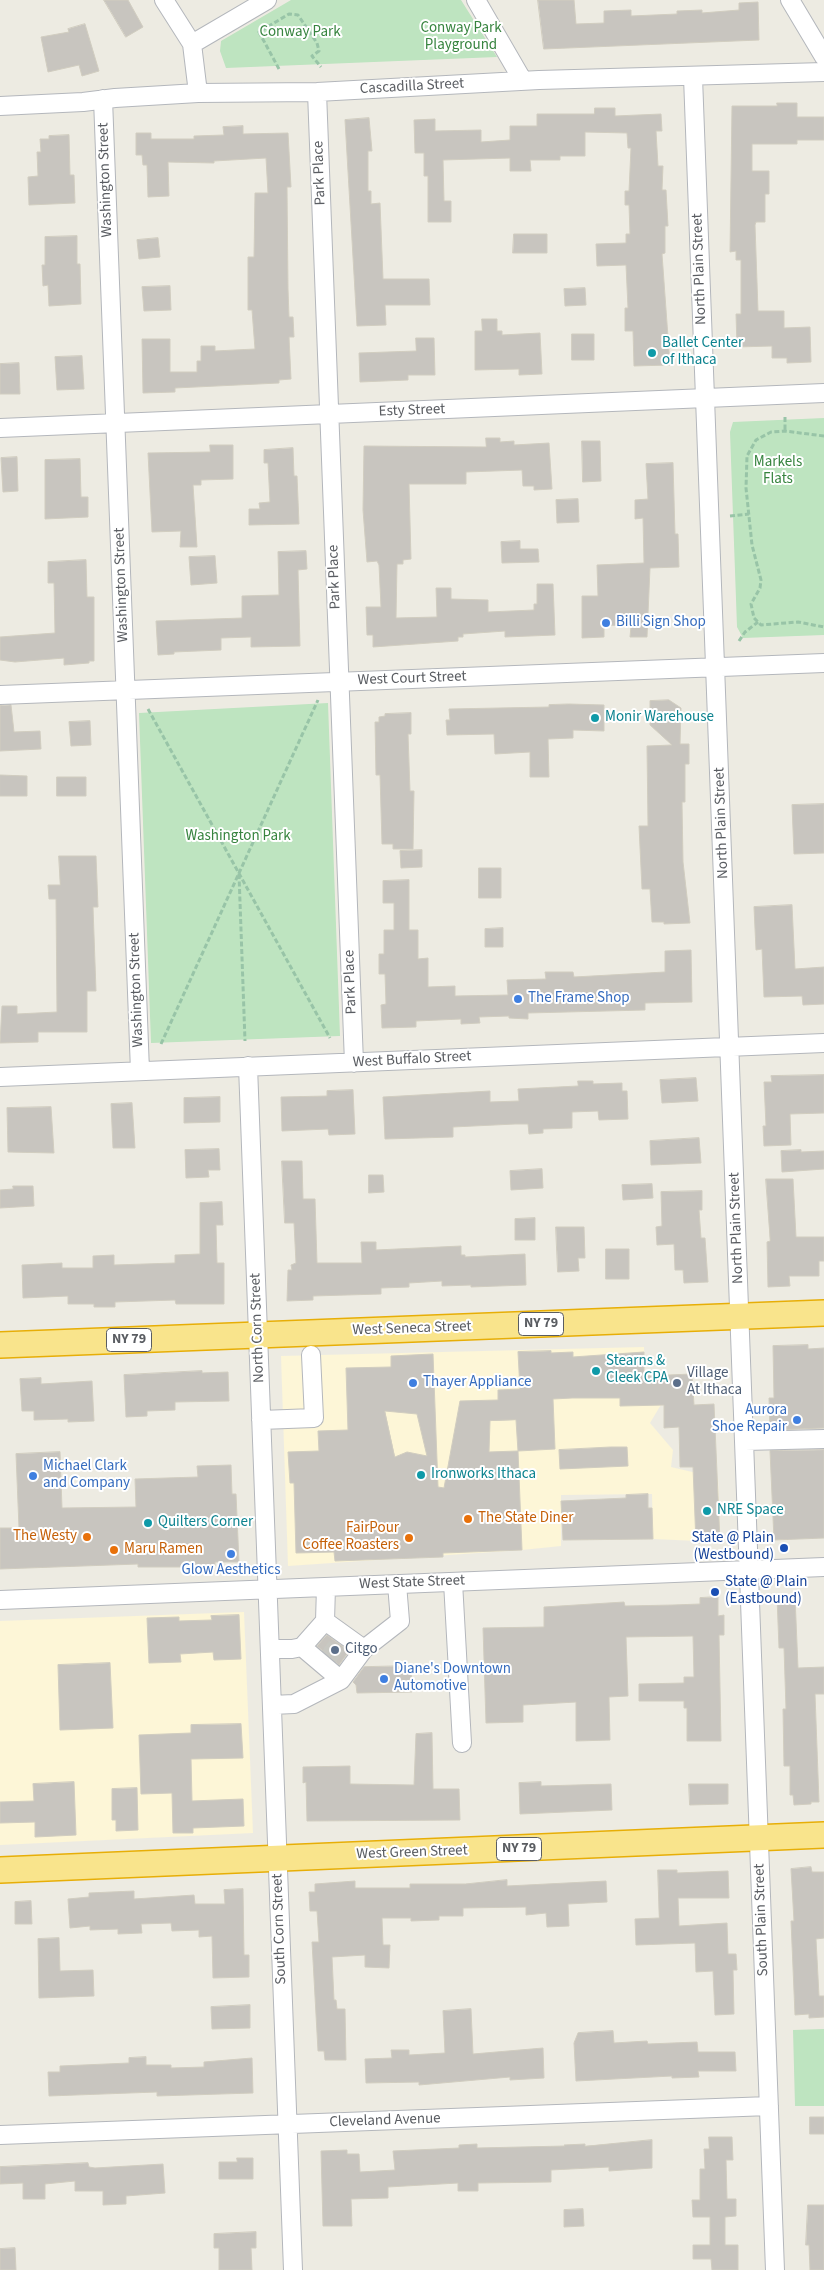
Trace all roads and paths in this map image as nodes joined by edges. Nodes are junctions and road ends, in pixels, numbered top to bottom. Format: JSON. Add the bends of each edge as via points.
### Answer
{"nodes":[{"id":1,"x":164,"y":0,"type":"edge"},
{"id":2,"x":267,"y":0,"type":"edge"},
{"id":3,"x":476,"y":0,"type":"edge"},
{"id":4,"x":790,"y":0,"type":"edge"},
{"id":5,"x":818,"y":33,"type":"edge"},
{"id":6,"x":192,"y":44,"type":"junction"},
{"id":7,"x":824,"y":57,"type":"edge"},
{"id":8,"x":321,"y":67,"type":"dead end"},
{"id":9,"x":279,"y":69,"type":"dead end"},
{"id":10,"x":824,"y":72,"type":"edge"},
{"id":11,"x":693,"y":77,"type":"junction"},
{"id":12,"x":523,"y":81,"type":"junction"},
{"id":13,"x":317,"y":92,"type":"junction"},
{"id":14,"x":198,"y":93,"type":"junction"},
{"id":15,"x":103,"y":99,"type":"junction"},
{"id":16,"x":0,"y":106,"type":"edge"},
{"id":17,"x":824,"y":393,"type":"edge"},
{"id":18,"x":705,"y":398,"type":"junction"},
{"id":19,"x":329,"y":414,"type":"junction"},
{"id":20,"x":785,"y":417,"type":"dead end"},
{"id":21,"x":115,"y":423,"type":"junction"},
{"id":22,"x":0,"y":428,"type":"edge"},
{"id":23,"x":785,"y":431,"type":"junction"},
{"id":24,"x":824,"y":436,"type":"edge"},
{"id":25,"x":749,"y":514,"type":"junction"},
{"id":26,"x":730,"y":516,"type":"dead end"},
{"id":27,"x":758,"y":622,"type":"junction"},
{"id":28,"x":824,"y":627,"type":"edge"},
{"id":29,"x":739,"y":641,"type":"dead end"},
{"id":30,"x":824,"y":663,"type":"edge"},
{"id":31,"x":716,"y":668,"type":"junction"},
{"id":32,"x":340,"y":682,"type":"junction"},
{"id":33,"x":126,"y":690,"type":"junction"},
{"id":34,"x":318,"y":694,"type":"dead end"},
{"id":35,"x":0,"y":695,"type":"edge"},
{"id":36,"x":148,"y":709,"type":"dead end"},
{"id":37,"x":239,"y":873,"type":"junction"},
{"id":38,"x":330,"y":1038,"type":"dead end"},
{"id":39,"x":245,"y":1041,"type":"dead end"},
{"id":40,"x":824,"y":1043,"type":"edge"},
{"id":41,"x":161,"y":1044,"type":"dead end"},
{"id":42,"x":730,"y":1047,"type":"junction"},
{"id":43,"x":354,"y":1063,"type":"junction"},
{"id":44,"x":248,"y":1066,"type":"junction"},
{"id":45,"x":140,"y":1071,"type":"junction"},
{"id":46,"x":0,"y":1077,"type":"edge"},
{"id":47,"x":824,"y":1313,"type":"edge"},
{"id":48,"x":740,"y":1316,"type":"junction"},
{"id":49,"x":258,"y":1335,"type":"junction"},
{"id":50,"x":0,"y":1345,"type":"edge"},
{"id":51,"x":311,"y":1355,"type":"dead end"},
{"id":52,"x":261,"y":1420,"type":"junction"},
{"id":53,"x":824,"y":1439,"type":"edge"},
{"id":54,"x":745,"y":1441,"type":"junction"},
{"id":55,"x":824,"y":1567,"type":"edge"},
{"id":56,"x":750,"y":1570,"type":"junction"},
{"id":57,"x":453,"y":1582,"type":"junction"},
{"id":58,"x":396,"y":1584,"type":"junction"},
{"id":59,"x":326,"y":1587,"type":"junction"},
{"id":60,"x":268,"y":1589,"type":"junction"},
{"id":61,"x":0,"y":1600,"type":"edge"},
{"id":62,"x":325,"y":1620,"type":"junction"},
{"id":63,"x":302,"y":1647,"type":"junction"},
{"id":64,"x":270,"y":1649,"type":"junction"},
{"id":65,"x":364,"y":1649,"type":"junction"},
{"id":66,"x":342,"y":1680,"type":"junction"},
{"id":67,"x":272,"y":1705,"type":"junction"},
{"id":68,"x":462,"y":1744,"type":"dead end"},
{"id":69,"x":824,"y":1835,"type":"edge"},
{"id":70,"x":760,"y":1838,"type":"junction"},
{"id":71,"x":278,"y":1858,"type":"junction"},
{"id":72,"x":0,"y":1870,"type":"edge"},
{"id":73,"x":769,"y":2106,"type":"junction"},
{"id":74,"x":288,"y":2125,"type":"junction"},
{"id":75,"x":0,"y":2135,"type":"edge"},
{"id":76,"x":293,"y":2270,"type":"edge"},
{"id":77,"x":775,"y":2270,"type":"edge"}],
"edges":[{"from":1,"to":6,"type":"street"},
{"from":2,"to":6,"type":"street"},
{"from":3,"to":12,"type":"street"},
{"from":4,"to":5,"type":"street"},
{"from":5,"to":7,"type":"street"},
{"from":6,"to":14,"type":"street"},
{"from":8,"to":9,"type":"path","via":[[312,56],[319,51],[317,43],[298,15],[289,14],[259,32]]},
{"from":10,"to":11,"type":"street","name":"Cascadilla Street"},
{"from":11,"to":12,"type":"street","name":"Cascadilla Street"},
{"from":11,"to":18,"type":"street","name":"North Plain Street"},
{"from":12,"to":13,"type":"street","name":"Cascadilla Street"},
{"from":13,"to":14,"type":"street","name":"Cascadilla Street"},
{"from":13,"to":19,"type":"street","name":"Park Place"},
{"from":14,"to":15,"type":"street","name":"Cascadilla Street"},
{"from":15,"to":16,"type":"street","name":"Cascadilla Street"},
{"from":15,"to":21,"type":"street","name":"Washington Street"},
{"from":17,"to":18,"type":"street","name":"Esty Street"},
{"from":18,"to":19,"type":"street","name":"Esty Street"},
{"from":18,"to":31,"type":"street","name":"North Plain Street"},
{"from":19,"to":21,"type":"street","name":"Esty Street"},
{"from":19,"to":32,"type":"street","name":"Park Place"},
{"from":20,"to":23,"type":"path"},
{"from":21,"to":22,"type":"street","name":"Esty Street"},
{"from":21,"to":33,"type":"street","name":"Washington Street"},
{"from":23,"to":24,"type":"path"},
{"from":23,"to":25,"type":"path","via":[[771,432],[756,440],[747,456]]},
{"from":25,"to":26,"type":"path"},
{"from":25,"to":27,"type":"path","via":[[752,545],[762,580],[751,604]]},
{"from":27,"to":28,"type":"path","via":[[761,625],[798,622]]},
{"from":27,"to":29,"type":"path"},
{"from":30,"to":31,"type":"street","name":"West Court Street"},
{"from":31,"to":32,"type":"street","name":"West Court Street"},
{"from":31,"to":42,"type":"street","name":"North Plain Street"},
{"from":32,"to":33,"type":"street","name":"West Court Street"},
{"from":32,"to":43,"type":"street","name":"Park Place"},
{"from":33,"to":35,"type":"street","name":"West Court Street"},
{"from":33,"to":45,"type":"street","name":"Washington Street"},
{"from":34,"to":37,"type":"path","via":[[318,702]]},
{"from":36,"to":37,"type":"path"},
{"from":37,"to":38,"type":"path"},
{"from":37,"to":39,"type":"path"},
{"from":37,"to":41,"type":"path"},
{"from":40,"to":42,"type":"street","name":"West Buffalo Street"},
{"from":42,"to":43,"type":"street","name":"West Buffalo Street"},
{"from":42,"to":48,"type":"street","name":"North Plain Street"},
{"from":43,"to":44,"type":"street","name":"West Buffalo Street"},
{"from":44,"to":45,"type":"street","name":"West Buffalo Street"},
{"from":44,"to":49,"type":"street","name":"North Corn Street"},
{"from":45,"to":46,"type":"street","name":"West Buffalo Street"},
{"from":47,"to":48,"type":"highway","name":"West Seneca Street","number":"NY 79"},
{"from":48,"to":49,"type":"highway","name":"West Seneca Street","number":"NY 79"},
{"from":48,"to":54,"type":"street","name":"North Plain Street"},
{"from":49,"to":50,"type":"highway","name":"West Seneca Street","number":"NY 79"},
{"from":49,"to":52,"type":"street","name":"North Corn Street"},
{"from":51,"to":52,"type":"street","via":[[314,1418]]},
{"from":52,"to":60,"type":"street","name":"North Corn Street"},
{"from":53,"to":54,"type":"street"},
{"from":54,"to":56,"type":"street","name":"North Plain Street"},
{"from":55,"to":56,"type":"street","name":"West State Street"},
{"from":56,"to":57,"type":"street","name":"West State Street"},
{"from":56,"to":70,"type":"street","name":"South Plain Street"},
{"from":57,"to":58,"type":"street","name":"West State Street"},
{"from":57,"to":68,"type":"street"},
{"from":58,"to":59,"type":"street","name":"West State Street"},
{"from":58,"to":65,"type":"street","via":[[400,1621]]},
{"from":59,"to":60,"type":"street","name":"West State Street"},
{"from":59,"to":62,"type":"street"},
{"from":60,"to":61,"type":"street","name":"West State Street"},
{"from":60,"to":64,"type":"street","name":"South Corn Street"},
{"from":62,"to":63,"type":"street"},
{"from":62,"to":65,"type":"street","via":[[343,1637]]},
{"from":63,"to":64,"type":"street"},
{"from":63,"to":66,"type":"street"},
{"from":64,"to":67,"type":"street","name":"South Corn Street"},
{"from":65,"to":66,"type":"street"},
{"from":66,"to":67,"type":"street","via":[[294,1704]]},
{"from":67,"to":71,"type":"street","name":"South Corn Street"},
{"from":69,"to":70,"type":"highway","name":"West Green Street","number":"NY 79"},
{"from":70,"to":71,"type":"highway","name":"West Green Street","number":"NY 79"},
{"from":70,"to":73,"type":"street","name":"South Plain Street"},
{"from":71,"to":72,"type":"highway","name":"West Green Street","number":"NY 79"},
{"from":71,"to":74,"type":"street","name":"South Corn Street"},
{"from":73,"to":74,"type":"street","name":"Cleveland Avenue"},
{"from":73,"to":77,"type":"street","name":"South Plain Street"},
{"from":74,"to":75,"type":"street","name":"Cleveland Avenue"},
{"from":74,"to":76,"type":"street","name":"South Corn Street"}]}
